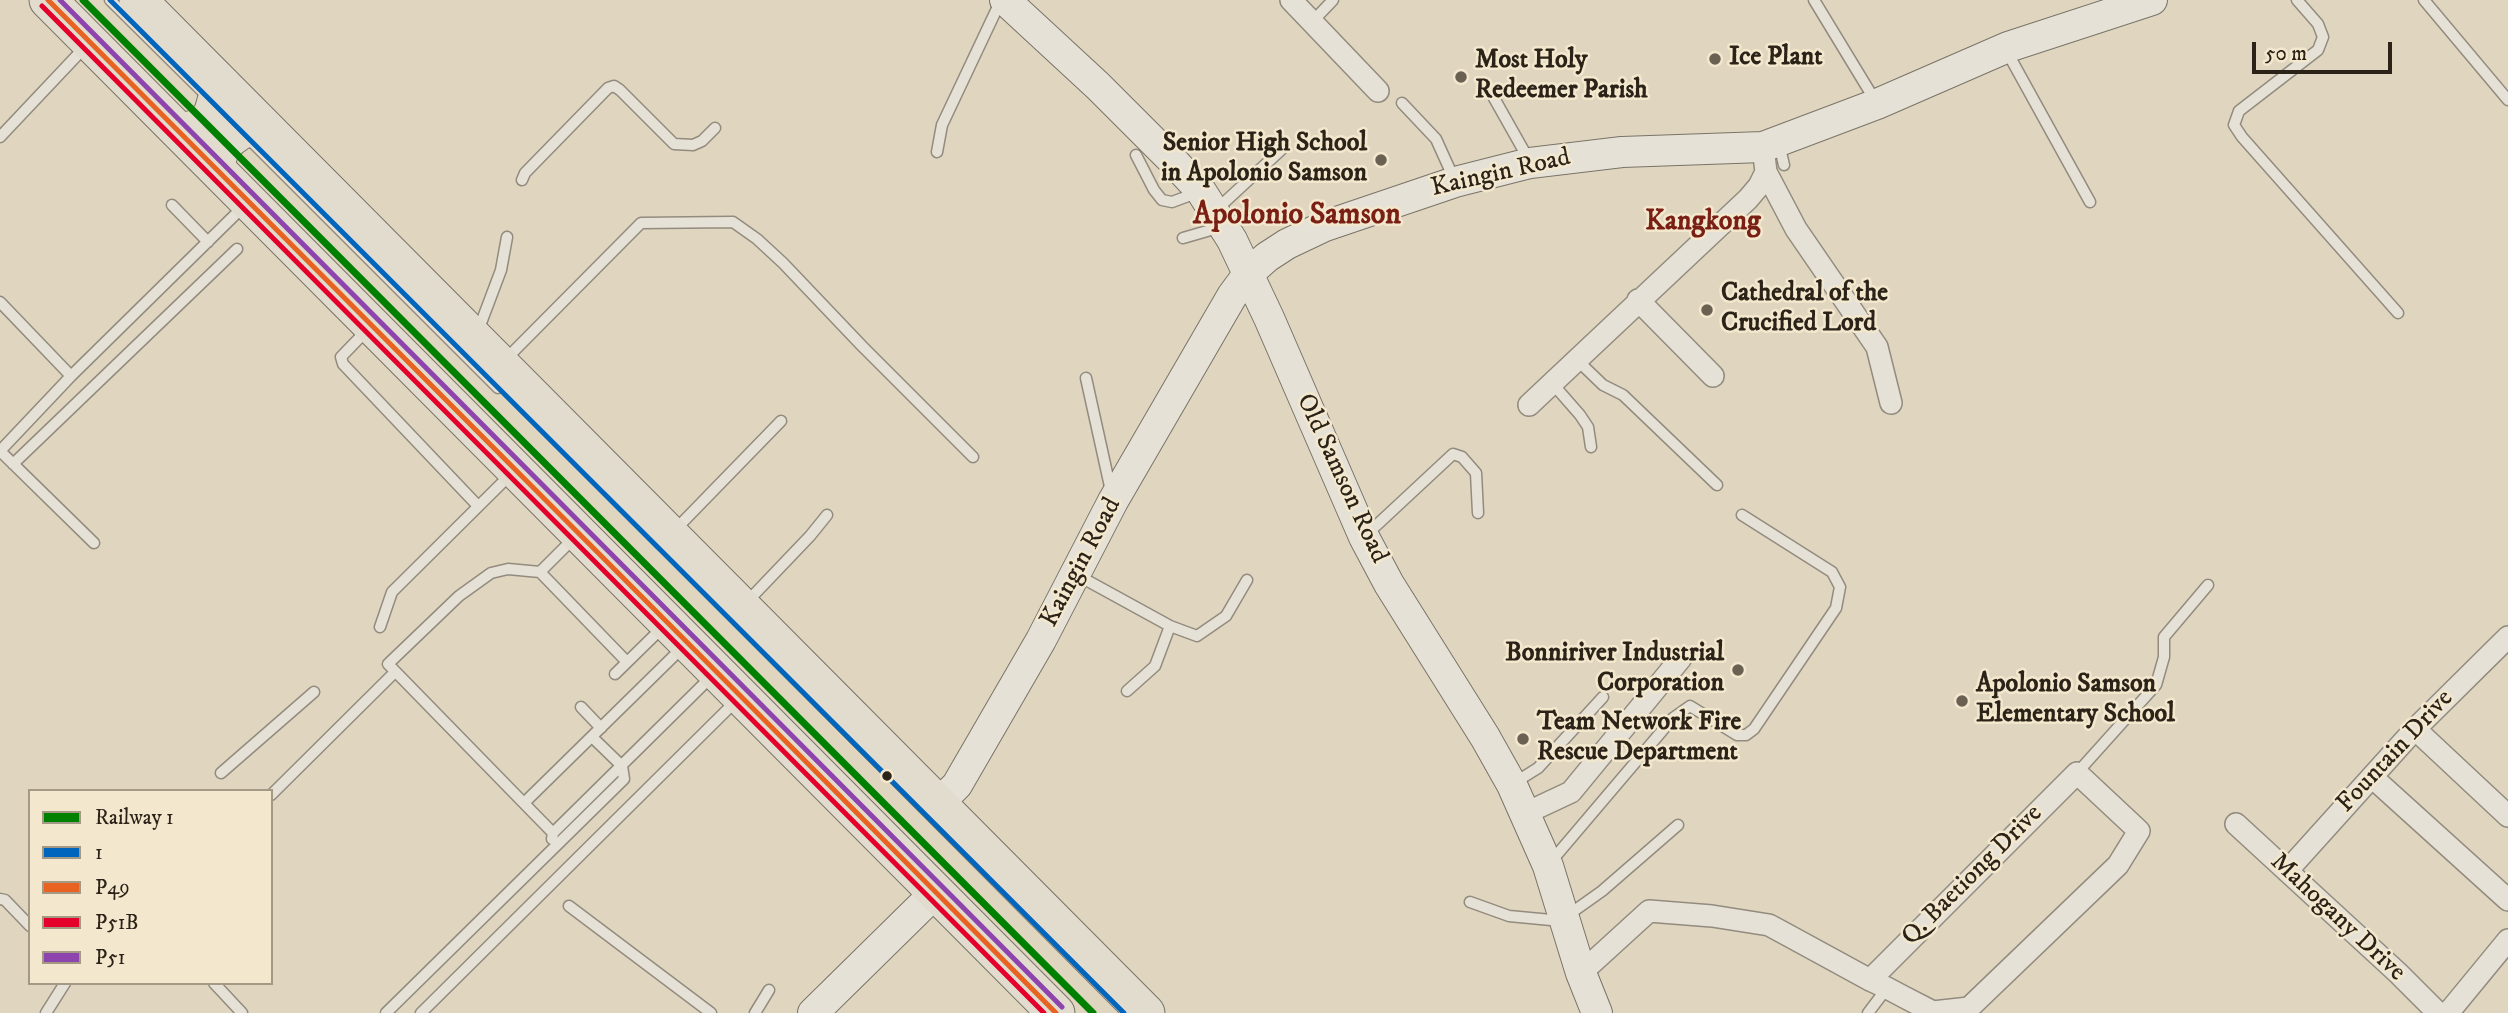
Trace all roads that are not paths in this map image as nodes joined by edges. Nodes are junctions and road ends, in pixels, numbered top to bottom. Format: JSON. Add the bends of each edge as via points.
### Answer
{"nodes":[{"id":1,"x":48,"y":0,"type":"edge"},
{"id":2,"x":62,"y":0,"type":"edge"},
{"id":3,"x":1291,"y":0,"type":"edge"},
{"id":4,"x":1333,"y":0,"type":"edge"},
{"id":5,"x":1814,"y":0,"type":"edge"},
{"id":6,"x":2297,"y":0,"type":"edge"},
{"id":7,"x":2424,"y":0,"type":"edge"},
{"id":8,"x":135,"y":1,"type":"edge"},
{"id":9,"x":1006,"y":1,"type":"edge"},
{"id":10,"x":2138,"y":2,"type":"edge"},
{"id":11,"x":1313,"y":22,"type":"junction"},
{"id":12,"x":90,"y":42,"type":"junction"},
{"id":13,"x":2008,"y":47,"type":"junction"},
{"id":14,"x":1378,"y":91,"type":"dead end"},
{"id":15,"x":1494,"y":98,"type":"dead end"},
{"id":16,"x":2508,"y":100,"type":"edge"},
{"id":17,"x":1402,"y":103,"type":"dead end"},
{"id":18,"x":1877,"y":104,"type":"junction"},
{"id":19,"x":715,"y":128,"type":"dead end"},
{"id":20,"x":218,"y":129,"type":"junction"},
{"id":21,"x":0,"y":137,"type":"edge"},
{"id":22,"x":1281,"y":150,"type":"dead end"},
{"id":23,"x":937,"y":152,"type":"dead end"},
{"id":24,"x":1136,"y":155,"type":"dead end"},
{"id":25,"x":1773,"y":156,"type":"junction"},
{"id":26,"x":1530,"y":163,"type":"junction"},
{"id":27,"x":522,"y":180,"type":"dead end"},
{"id":28,"x":1455,"y":181,"type":"junction"},
{"id":29,"x":248,"y":201,"type":"junction"},
{"id":30,"x":2090,"y":202,"type":"dead end"},
{"id":31,"x":172,"y":205,"type":"dead end"},
{"id":32,"x":1213,"y":209,"type":"junction"},
{"id":33,"x":506,"y":237,"type":"dead end"},
{"id":34,"x":1183,"y":238,"type":"dead end"},
{"id":35,"x":208,"y":242,"type":"junction"},
{"id":36,"x":237,"y":249,"type":"dead end"},
{"id":37,"x":1249,"y":273,"type":"junction"},
{"id":38,"x":1638,"y":300,"type":"junction"},
{"id":39,"x":0,"y":302,"type":"edge"},
{"id":40,"x":2399,"y":313,"type":"dead end"},
{"id":41,"x":372,"y":325,"type":"junction"},
{"id":42,"x":475,"y":338,"type":"junction"},
{"id":43,"x":1576,"y":359,"type":"junction"},
{"id":44,"x":501,"y":365,"type":"junction"},
{"id":45,"x":71,"y":376,"type":"junction"},
{"id":46,"x":1713,"y":376,"type":"dead end"},
{"id":47,"x":1086,"y":378,"type":"dead end"},
{"id":48,"x":1552,"y":383,"type":"junction"},
{"id":49,"x":1891,"y":403,"type":"dead end"},
{"id":50,"x":1530,"y":405,"type":"dead end"},
{"id":51,"x":782,"y":421,"type":"dead end"},
{"id":52,"x":1591,"y":447,"type":"dead end"},
{"id":53,"x":0,"y":451,"type":"edge"},
{"id":54,"x":973,"y":457,"type":"dead end"},
{"id":55,"x":13,"y":464,"type":"junction"},
{"id":56,"x":516,"y":470,"type":"junction"},
{"id":57,"x":1717,"y":485,"type":"dead end"},
{"id":58,"x":1113,"y":501,"type":"junction"},
{"id":59,"x":478,"y":506,"type":"junction"},
{"id":60,"x":1478,"y":513,"type":"dead end"},
{"id":61,"x":1742,"y":514,"type":"dead end"},
{"id":62,"x":827,"y":515,"type":"dead end"},
{"id":63,"x":579,"y":533,"type":"junction"},
{"id":64,"x":670,"y":535,"type":"junction"},
{"id":65,"x":1364,"y":537,"type":"junction"},
{"id":66,"x":94,"y":543,"type":"dead end"},
{"id":67,"x":540,"y":572,"type":"junction"},
{"id":68,"x":1074,"y":573,"type":"junction"},
{"id":69,"x":1247,"y":580,"type":"dead end"},
{"id":70,"x":2207,"y":585,"type":"dead end"},
{"id":71,"x":742,"y":607,"type":"junction"},
{"id":72,"x":1170,"y":626,"type":"junction"},
{"id":73,"x":380,"y":627,"type":"dead end"},
{"id":74,"x":678,"y":632,"type":"junction"},
{"id":75,"x":2504,"y":648,"type":"edge"},
{"id":76,"x":1681,"y":658,"type":"dead end"},
{"id":77,"x":627,"y":662,"type":"junction"},
{"id":78,"x":395,"y":672,"type":"junction"},
{"id":79,"x":615,"y":674,"type":"dead end"},
{"id":80,"x":729,"y":684,"type":"junction"},
{"id":81,"x":1127,"y":691,"type":"dead end"},
{"id":82,"x":314,"y":692,"type":"dead end"},
{"id":83,"x":1603,"y":697,"type":"dead end"},
{"id":84,"x":581,"y":707,"type":"dead end"},
{"id":85,"x":601,"y":728,"type":"junction"},
{"id":86,"x":2415,"y":729,"type":"junction"},
{"id":87,"x":592,"y":737,"type":"junction"},
{"id":88,"x":621,"y":766,"type":"junction"},
{"id":89,"x":2077,"y":773,"type":"junction"},
{"id":90,"x":221,"y":774,"type":"dead end"},
{"id":91,"x":2372,"y":777,"type":"junction"},
{"id":92,"x":1512,"y":785,"type":"junction"},
{"id":93,"x":273,"y":793,"type":"edge"},
{"id":94,"x":524,"y":803,"type":"junction"},
{"id":95,"x":938,"y":804,"type":"junction"},
{"id":96,"x":1524,"y":814,"type":"junction"},
{"id":97,"x":2508,"y":816,"type":"edge"},
{"id":98,"x":2236,"y":824,"type":"dead end"},
{"id":99,"x":1678,"y":825,"type":"dead end"},
{"id":100,"x":554,"y":832,"type":"junction"},
{"id":101,"x":550,"y":851,"type":"junction"},
{"id":102,"x":1548,"y":866,"type":"junction"},
{"id":103,"x":2287,"y":871,"type":"junction"},
{"id":104,"x":936,"y":892,"type":"junction"},
{"id":105,"x":0,"y":899,"type":"edge"},
{"id":106,"x":2508,"y":900,"type":"edge"},
{"id":107,"x":1470,"y":902,"type":"dead end"},
{"id":108,"x":569,"y":906,"type":"dead end"},
{"id":109,"x":1564,"y":918,"type":"junction"},
{"id":110,"x":28,"y":924,"type":"edge"},
{"id":111,"x":2508,"y":940,"type":"edge"},
{"id":112,"x":1580,"y":972,"type":"junction"},
{"id":113,"x":1879,"y":984,"type":"junction"},
{"id":114,"x":64,"y":985,"type":"edge"},
{"id":115,"x":216,"y":985,"type":"edge"},
{"id":116,"x":769,"y":990,"type":"dead end"},
{"id":117,"x":1974,"y":1011,"type":"edge"},
{"id":118,"x":46,"y":1013,"type":"edge"},
{"id":119,"x":242,"y":1013,"type":"edge"},
{"id":120,"x":386,"y":1013,"type":"edge"},
{"id":121,"x":421,"y":1013,"type":"edge"},
{"id":122,"x":711,"y":1013,"type":"edge"},
{"id":123,"x":755,"y":1013,"type":"edge"},
{"id":124,"x":813,"y":1013,"type":"edge"},
{"id":125,"x":1056,"y":1013,"type":"edge"},
{"id":126,"x":1071,"y":1013,"type":"edge"},
{"id":127,"x":1124,"y":1013,"type":"edge"},
{"id":128,"x":1146,"y":1013,"type":"edge"},
{"id":129,"x":1597,"y":1013,"type":"edge"},
{"id":130,"x":1868,"y":1013,"type":"edge"},
{"id":131,"x":2438,"y":1013,"type":"edge"},
{"id":132,"x":2448,"y":1013,"type":"edge"}],
"edges":[{"from":1,"to":12,"type":"highway"},
{"from":2,"to":20,"type":"lane"},
{"from":3,"to":11,"type":"street"},
{"from":4,"to":11,"type":"lane"},
{"from":5,"to":18,"type":"lane"},
{"from":6,"to":40,"type":"lane","via":[[2318,24],[2323,37],[2318,50],[2239,111],[2234,125]]},
{"from":7,"to":16,"type":"lane"},
{"from":8,"to":20,"type":"highway"},
{"from":9,"to":23,"type":"lane","via":[[942,125]]},
{"from":9,"to":32,"type":"street","name":"Old Samson Road","via":[[1098,86]]},
{"from":10,"to":13,"type":"street","name":"Kaingin Road"},
{"from":11,"to":14,"type":"street"},
{"from":12,"to":20,"type":"highway"},
{"from":12,"to":21,"type":"lane"},
{"from":13,"to":18,"type":"street","name":"Kaingin Road"},
{"from":13,"to":30,"type":"lane"},
{"from":15,"to":26,"type":"lane"},
{"from":17,"to":28,"type":"lane","via":[[1436,139]]},
{"from":18,"to":25,"type":"street","name":"Kaingin Road"},
{"from":19,"to":27,"type":"lane","via":[[693,145],[674,145],[614,86]]},
{"from":20,"to":29,"type":"highway"},
{"from":20,"to":42,"type":"highway"},
{"from":20,"to":126,"type":"lane"},
{"from":20,"to":127,"type":"lane"},
{"from":22,"to":32,"type":"lane"},
{"from":24,"to":32,"type":"lane","via":[[1163,200]]},
{"from":25,"to":26,"type":"street","name":"Kaingin Road","via":[[1728,150],[1622,152]]},
{"from":25,"to":38,"type":"street","via":[[1748,199]]},
{"from":25,"to":49,"type":"street","via":[[1796,229],[1877,347]]},
{"from":26,"to":28,"type":"street","name":"Kaingin Road"},
{"from":28,"to":37,"type":"street","name":"Kaingin Road","via":[[1325,226],[1287,244]]},
{"from":29,"to":35,"type":"lane"},
{"from":29,"to":41,"type":"highway"},
{"from":31,"to":35,"type":"lane"},
{"from":32,"to":34,"type":"lane"},
{"from":32,"to":37,"type":"street","name":"Old Samson Road"},
{"from":33,"to":42,"type":"lane","via":[[501,270]]},
{"from":35,"to":45,"type":"lane"},
{"from":36,"to":55,"type":"lane"},
{"from":37,"to":58,"type":"street","name":"Kaingin Road"},
{"from":37,"to":65,"type":"street","name":"Old Samson Road"},
{"from":38,"to":43,"type":"street"},
{"from":38,"to":46,"type":"street"},
{"from":39,"to":45,"type":"lane"},
{"from":41,"to":56,"type":"highway"},
{"from":41,"to":59,"type":"lane","via":[[343,355],[343,364]]},
{"from":42,"to":44,"type":"highway"},
{"from":43,"to":48,"type":"street"},
{"from":43,"to":57,"type":"lane","via":[[1603,385],[1623,395]]},
{"from":44,"to":54,"type":"lane","via":[[641,223],[733,222],[783,263]]},
{"from":44,"to":64,"type":"highway"},
{"from":45,"to":53,"type":"lane"},
{"from":47,"to":58,"type":"lane"},
{"from":48,"to":50,"type":"street"},
{"from":48,"to":52,"type":"lane","via":[[1588,427]]},
{"from":51,"to":64,"type":"lane"},
{"from":53,"to":55,"type":"lane"},
{"from":55,"to":66,"type":"lane"},
{"from":56,"to":59,"type":"lane"},
{"from":56,"to":63,"type":"highway"},
{"from":58,"to":68,"type":"street","name":"Kaingin Road"},
{"from":59,"to":73,"type":"lane","via":[[392,592]]},
{"from":60,"to":65,"type":"lane","via":[[1476,473],[1453,454]]},
{"from":61,"to":102,"type":"lane","via":[[1832,572],[1840,587],[1836,608],[1754,729],[1737,735],[1690,706],[1673,718]]},
{"from":62,"to":71,"type":"lane"},
{"from":63,"to":67,"type":"lane"},
{"from":63,"to":74,"type":"highway"},
{"from":64,"to":71,"type":"highway"},
{"from":65,"to":92,"type":"street","name":"Old Samson Road"},
{"from":67,"to":77,"type":"lane"},
{"from":67,"to":78,"type":"lane","via":[[499,570],[478,582],[388,664]]},
{"from":68,"to":72,"type":"lane"},
{"from":68,"to":95,"type":"street","name":"Kaingin Road","via":[[957,785]]},
{"from":69,"to":72,"type":"lane","via":[[1226,616],[1197,636]]},
{"from":70,"to":89,"type":"lane","via":[[2164,637],[2156,685]]},
{"from":71,"to":95,"type":"highway"},
{"from":72,"to":81,"type":"lane","via":[[1155,666]]},
{"from":74,"to":77,"type":"lane"},
{"from":74,"to":80,"type":"highway"},
{"from":74,"to":85,"type":"lane"},
{"from":75,"to":86,"type":"street","name":"Fountain Drive"},
{"from":76,"to":96,"type":"street","via":[[1571,792]]},
{"from":77,"to":79,"type":"lane"},
{"from":78,"to":93,"type":"lane"},
{"from":78,"to":94,"type":"lane"},
{"from":80,"to":88,"type":"lane"},
{"from":80,"to":104,"type":"highway"},
{"from":80,"to":121,"type":"lane"},
{"from":82,"to":90,"type":"lane"},
{"from":83,"to":92,"type":"lane","via":[[1538,768]]},
{"from":84,"to":85,"type":"lane"},
{"from":85,"to":87,"type":"lane"},
{"from":86,"to":91,"type":"street","name":"Fountain Drive"},
{"from":86,"to":97,"type":"street"},
{"from":87,"to":88,"type":"lane"},
{"from":87,"to":94,"type":"lane"},
{"from":88,"to":100,"type":"lane"},
{"from":88,"to":101,"type":"lane","via":[[624,779]]},
{"from":89,"to":113,"type":"street","name":"Q. Baetiong Drive"},
{"from":89,"to":117,"type":"street","via":[[2139,831],[2118,865]]},
{"from":91,"to":103,"type":"street","name":"Fountain Drive"},
{"from":91,"to":106,"type":"street"},
{"from":92,"to":96,"type":"street","name":"Old Samson Road"},
{"from":94,"to":100,"type":"lane"},
{"from":95,"to":128,"type":"highway"},
{"from":96,"to":102,"type":"street","name":"Old Samson Road"},
{"from":98,"to":103,"type":"street","name":"Mahogany Drive"},
{"from":99,"to":109,"type":"lane"},
{"from":100,"to":101,"type":"lane"},
{"from":101,"to":120,"type":"lane"},
{"from":102,"to":109,"type":"street","name":"Old Samson Road"},
{"from":103,"to":131,"type":"street","name":"Mahogany Drive"},
{"from":104,"to":124,"type":"street"},
{"from":104,"to":125,"type":"highway"},
{"from":105,"to":110,"type":"lane"},
{"from":107,"to":109,"type":"lane","via":[[1516,917]]},
{"from":108,"to":122,"type":"lane"},
{"from":109,"to":112,"type":"street","name":"Old Samson Road"},
{"from":111,"to":132,"type":"street"},
{"from":112,"to":113,"type":"street","via":[[1650,911],[1769,925]]},
{"from":112,"to":129,"type":"street","name":"Old Samson Road"},
{"from":113,"to":117,"type":"street","via":[[1933,1012]]},
{"from":113,"to":130,"type":"lane"},
{"from":114,"to":118,"type":"lane"},
{"from":115,"to":119,"type":"lane"},
{"from":116,"to":123,"type":"lane"}]}
